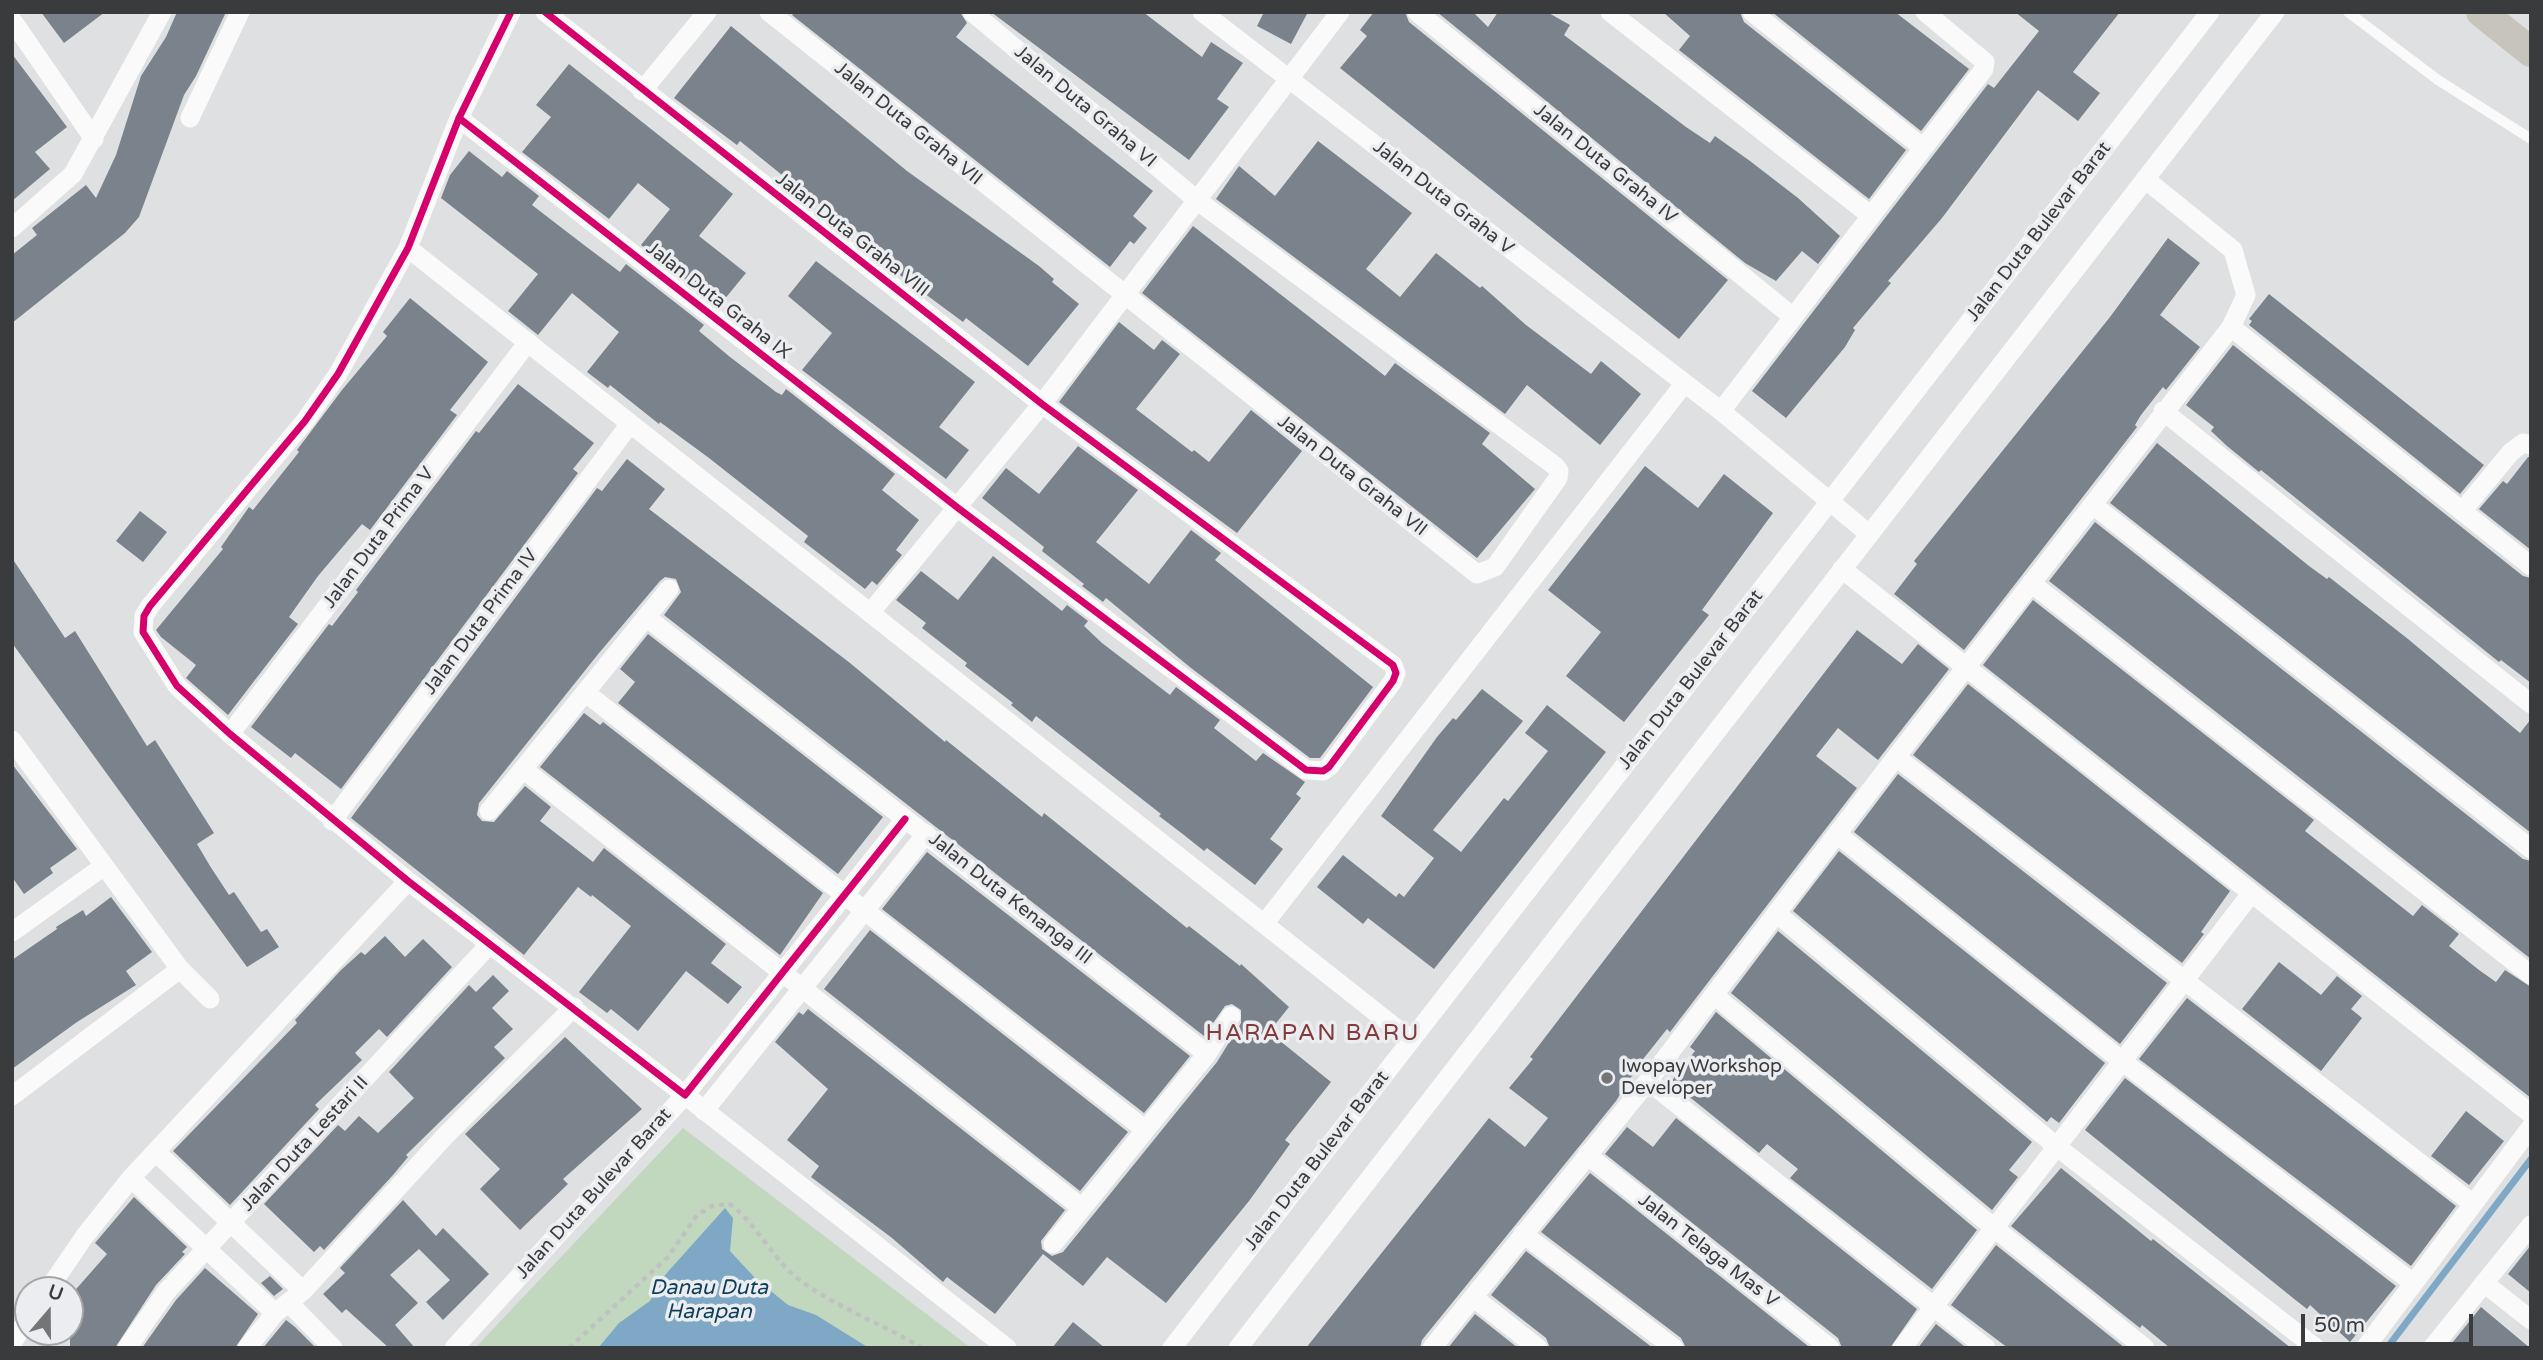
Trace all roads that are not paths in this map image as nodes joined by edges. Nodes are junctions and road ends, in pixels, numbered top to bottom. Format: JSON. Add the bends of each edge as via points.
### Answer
{"nodes":[{"id":1,"x":162,"y":12,"type":"edge"},
{"id":2,"x":240,"y":12,"type":"edge"},
{"id":3,"x":511,"y":12,"type":"edge"},
{"id":4,"x":545,"y":12,"type":"edge"},
{"id":5,"x":708,"y":12,"type":"edge"},
{"id":6,"x":769,"y":12,"type":"edge"},
{"id":7,"x":972,"y":12,"type":"edge"},
{"id":8,"x":1202,"y":12,"type":"edge"},
{"id":9,"x":1340,"y":12,"type":"edge"},
{"id":10,"x":1418,"y":12,"type":"edge"},
{"id":11,"x":1610,"y":12,"type":"edge"},
{"id":12,"x":1752,"y":12,"type":"edge"},
{"id":13,"x":1925,"y":12,"type":"edge"},
{"id":14,"x":2210,"y":12,"type":"edge"},
{"id":15,"x":2275,"y":12,"type":"edge"},
{"id":16,"x":2348,"y":12,"type":"edge"},
{"id":17,"x":2481,"y":12,"type":"edge"},
{"id":18,"x":12,"y":20,"type":"edge"},
{"id":19,"x":2531,"y":52,"type":"edge"},
{"id":20,"x":1290,"y":80,"type":"junction"},
{"id":21,"x":642,"y":92,"type":"junction"},
{"id":22,"x":190,"y":118,"type":"dead end"},
{"id":23,"x":459,"y":118,"type":"junction"},
{"id":24,"x":94,"y":139,"type":"junction"},
{"id":25,"x":2531,"y":139,"type":"edge"},
{"id":26,"x":1922,"y":147,"type":"junction"},
{"id":27,"x":2145,"y":179,"type":"junction"},
{"id":28,"x":1198,"y":201,"type":"junction"},
{"id":29,"x":1870,"y":215,"type":"junction"},
{"id":30,"x":12,"y":228,"type":"edge"},
{"id":31,"x":408,"y":248,"type":"junction"},
{"id":32,"x":1124,"y":297,"type":"junction"},
{"id":33,"x":1793,"y":317,"type":"junction"},
{"id":34,"x":2231,"y":327,"type":"junction"},
{"id":35,"x":528,"y":342,"type":"junction"},
{"id":36,"x":1684,"y":384,"type":"junction"},
{"id":37,"x":1042,"y":404,"type":"junction"},
{"id":38,"x":1721,"y":411,"type":"junction"},
{"id":39,"x":2163,"y":411,"type":"junction"},
{"id":40,"x":630,"y":424,"type":"junction"},
{"id":41,"x":2531,"y":445,"type":"edge"},
{"id":42,"x":1834,"y":505,"type":"junction"},
{"id":43,"x":2093,"y":505,"type":"junction"},
{"id":44,"x":958,"y":508,"type":"junction"},
{"id":45,"x":2463,"y":510,"type":"junction"},
{"id":46,"x":1867,"y":532,"type":"junction"},
{"id":47,"x":2531,"y":566,"type":"edge"},
{"id":48,"x":1842,"y":569,"type":"junction"},
{"id":49,"x":2031,"y":583,"type":"junction"},
{"id":50,"x":669,"y":589,"type":"dead end"},
{"id":51,"x":870,"y":613,"type":"junction"},
{"id":52,"x":646,"y":617,"type":"junction"},
{"id":53,"x":1964,"y":669,"type":"junction"},
{"id":54,"x":586,"y":693,"type":"junction"},
{"id":55,"x":2531,"y":704,"type":"edge"},
{"id":56,"x":230,"y":734,"type":"junction"},
{"id":57,"x":15,"y":748,"type":"edge"},
{"id":58,"x":1896,"y":757,"type":"junction"},
{"id":59,"x":523,"y":769,"type":"junction"},
{"id":60,"x":489,"y":811,"type":"dead end"},
{"id":61,"x":905,"y":819,"type":"junction"},
{"id":62,"x":332,"y":821,"type":"junction"},
{"id":63,"x":926,"y":834,"type":"junction"},
{"id":64,"x":1837,"y":834,"type":"junction"},
{"id":65,"x":2531,"y":849,"type":"edge"},
{"id":66,"x":104,"y":866,"type":"junction"},
{"id":67,"x":408,"y":881,"type":"junction"},
{"id":68,"x":845,"y":894,"type":"junction"},
{"id":69,"x":2250,"y":895,"type":"junction"},
{"id":70,"x":864,"y":911,"type":"junction"},
{"id":71,"x":1776,"y":913,"type":"junction"},
{"id":72,"x":1264,"y":924,"type":"junction"},
{"id":73,"x":12,"y":932,"type":"edge"},
{"id":74,"x":489,"y":945,"type":"junction"},
{"id":75,"x":180,"y":969,"type":"junction"},
{"id":76,"x":782,"y":974,"type":"junction"},
{"id":77,"x":2531,"y":975,"type":"edge"},
{"id":78,"x":2185,"y":979,"type":"junction"},
{"id":79,"x":802,"y":989,"type":"junction"},
{"id":80,"x":1714,"y":995,"type":"junction"},
{"id":81,"x":210,"y":999,"type":"dead end"},
{"id":82,"x":574,"y":1007,"type":"junction"},
{"id":83,"x":1231,"y":1016,"type":"dead end"},
{"id":84,"x":1411,"y":1040,"type":"junction"},
{"id":85,"x":1207,"y":1054,"type":"junction"},
{"id":86,"x":2122,"y":1061,"type":"junction"},
{"id":87,"x":1648,"y":1081,"type":"junction"},
{"id":88,"x":20,"y":1091,"type":"edge"},
{"id":89,"x":685,"y":1095,"type":"junction"},
{"id":90,"x":12,"y":1109,"type":"edge"},
{"id":91,"x":704,"y":1111,"type":"junction"},
{"id":92,"x":2531,"y":1114,"type":"edge"},
{"id":93,"x":2531,"y":1127,"type":"edge"},
{"id":94,"x":1143,"y":1128,"type":"junction"},
{"id":95,"x":2056,"y":1146,"type":"junction"},
{"id":96,"x":156,"y":1152,"type":"junction"},
{"id":97,"x":1587,"y":1155,"type":"junction"},
{"id":98,"x":131,"y":1178,"type":"junction"},
{"id":99,"x":2473,"y":1204,"type":"junction"},
{"id":100,"x":1082,"y":1208,"type":"junction"},
{"id":101,"x":230,"y":1224,"type":"junction"},
{"id":102,"x":2531,"y":1225,"type":"edge"},
{"id":103,"x":1993,"y":1227,"type":"junction"},
{"id":104,"x":1523,"y":1234,"type":"junction"},
{"id":105,"x":1053,"y":1244,"type":"dead end"},
{"id":106,"x":206,"y":1250,"type":"junction"},
{"id":107,"x":57,"y":1276,"type":"edge"},
{"id":108,"x":2413,"y":1283,"type":"junction"},
{"id":109,"x":2484,"y":1283,"type":"junction"},
{"id":110,"x":1473,"y":1297,"type":"junction"},
{"id":111,"x":289,"y":1303,"type":"junction"},
{"id":112,"x":1933,"y":1308,"type":"junction"},
{"id":113,"x":2531,"y":1320,"type":"edge"},
{"id":114,"x":127,"y":1348,"type":"edge"},
{"id":115,"x":247,"y":1348,"type":"edge"},
{"id":116,"x":333,"y":1348,"type":"edge"},
{"id":117,"x":454,"y":1348,"type":"edge"},
{"id":118,"x":1007,"y":1348,"type":"edge"},
{"id":119,"x":1172,"y":1348,"type":"edge"},
{"id":120,"x":1238,"y":1348,"type":"edge"},
{"id":121,"x":1432,"y":1348,"type":"edge"},
{"id":122,"x":1538,"y":1348,"type":"edge"},
{"id":123,"x":1674,"y":1348,"type":"edge"},
{"id":124,"x":1830,"y":1348,"type":"edge"},
{"id":125,"x":1902,"y":1348,"type":"edge"},
{"id":126,"x":1986,"y":1348,"type":"edge"},
{"id":127,"x":2145,"y":1348,"type":"edge"},
{"id":128,"x":2316,"y":1348,"type":"edge"},
{"id":129,"x":2365,"y":1348,"type":"edge"},
{"id":130,"x":2432,"y":1348,"type":"edge"}],
"edges":[{"from":1,"to":24,"type":"street"},
{"from":2,"to":22,"type":"street"},
{"from":3,"to":23,"type":"street"},
{"from":4,"to":21,"type":"street","name":"Jalan Duta Graha VIII"},
{"from":5,"to":21,"type":"street"},
{"from":6,"to":32,"type":"street","name":"Jalan Duta Graha VII"},
{"from":7,"to":28,"type":"street","name":"Jalan Duta Graha VI"},
{"from":8,"to":20,"type":"street","name":"Jalan Duta Graha V"},
{"from":9,"to":20,"type":"street"},
{"from":10,"to":33,"type":"street","name":"Jalan Duta Graha IV"},
{"from":11,"to":29,"type":"street"},
{"from":12,"to":26,"type":"street"},
{"from":13,"to":26,"type":"street","via":[[1986,64]]},
{"from":14,"to":42,"type":"street","name":"Jalan Duta Bulevar Barat"},
{"from":15,"to":27,"type":"street"},
{"from":16,"to":25,"type":"lane","via":[[2438,80]]},
{"from":17,"to":19,"type":"main road"},
{"from":18,"to":24,"type":"street"},
{"from":20,"to":28,"type":"street"},
{"from":20,"to":36,"type":"street","name":"Jalan Duta Graha V"},
{"from":21,"to":37,"type":"street","name":"Jalan Duta Graha VIII"},
{"from":23,"to":31,"type":"street"},
{"from":23,"to":44,"type":"street","name":"Jalan Duta Graha IX"},
{"from":24,"to":30,"type":"street","via":[[73,174]]},
{"from":26,"to":29,"type":"street"},
{"from":27,"to":34,"type":"street","via":[[2234,250],[2246,295]]},
{"from":27,"to":46,"type":"street"},
{"from":28,"to":32,"type":"street"},
{"from":28,"to":32,"type":"street","name":"Jalan Duta Graha VII","via":[[1555,466],[1558,478],[1495,567],[1477,575]]},
{"from":29,"to":33,"type":"street"},
{"from":31,"to":35,"type":"street"},
{"from":31,"to":56,"type":"street","via":[[326,393],[144,616],[144,632],[177,685]]},
{"from":32,"to":37,"type":"street"},
{"from":33,"to":38,"type":"street"},
{"from":34,"to":39,"type":"street"},
{"from":34,"to":45,"type":"street"},
{"from":35,"to":40,"type":"street"},
{"from":35,"to":56,"type":"street","name":"Jalan Duta Prima V"},
{"from":36,"to":38,"type":"street","name":"Jalan Duta Graha V"},
{"from":36,"to":72,"type":"street"},
{"from":37,"to":44,"type":"street"},
{"from":37,"to":44,"type":"street","name":"Jalan Duta Graha VIII","via":[[1392,665],[1393,681],[1329,766],[1323,771],[1306,770]]},
{"from":38,"to":42,"type":"street","name":"Jalan Duta Graha V"},
{"from":39,"to":43,"type":"street"},
{"from":39,"to":55,"type":"street"},
{"from":40,"to":51,"type":"street"},
{"from":40,"to":62,"type":"street","name":"Jalan Duta Prima IV"},
{"from":41,"to":45,"type":"street","via":[[2523,443],[2511,452]]},
{"from":42,"to":46,"type":"street","name":"Jalan Duta Graha V"},
{"from":42,"to":84,"type":"street","name":"Jalan Duta Bulevar Barat"},
{"from":43,"to":49,"type":"street"},
{"from":43,"to":65,"type":"street"},
{"from":44,"to":51,"type":"street"},
{"from":45,"to":47,"type":"street"},
{"from":46,"to":48,"type":"street"},
{"from":48,"to":53,"type":"street"},
{"from":48,"to":120,"type":"street"},
{"from":49,"to":53,"type":"street"},
{"from":49,"to":77,"type":"street"},
{"from":50,"to":52,"type":"street"},
{"from":51,"to":72,"type":"street"},
{"from":52,"to":54,"type":"street"},
{"from":52,"to":61,"type":"street","name":"Jalan Duta Kenanga III"},
{"from":53,"to":58,"type":"street"},
{"from":53,"to":69,"type":"street"},
{"from":54,"to":59,"type":"street"},
{"from":54,"to":68,"type":"street"},
{"from":56,"to":62,"type":"street"},
{"from":57,"to":66,"type":"street"},
{"from":58,"to":64,"type":"street"},
{"from":58,"to":78,"type":"street"},
{"from":59,"to":60,"type":"street"},
{"from":59,"to":76,"type":"street"},
{"from":61,"to":63,"type":"street","name":"Jalan Duta Kenanga III"},
{"from":61,"to":68,"type":"street"},
{"from":62,"to":67,"type":"street"},
{"from":63,"to":70,"type":"street"},
{"from":63,"to":85,"type":"street","name":"Jalan Duta Kenanga III"},
{"from":64,"to":71,"type":"street"},
{"from":64,"to":86,"type":"street"},
{"from":66,"to":73,"type":"street"},
{"from":66,"to":75,"type":"street"},
{"from":67,"to":74,"type":"street"},
{"from":67,"to":96,"type":"street"},
{"from":68,"to":70,"type":"street"},
{"from":68,"to":76,"type":"street"},
{"from":69,"to":78,"type":"street"},
{"from":69,"to":92,"type":"street"},
{"from":70,"to":79,"type":"street"},
{"from":70,"to":94,"type":"street"},
{"from":71,"to":80,"type":"street"},
{"from":71,"to":95,"type":"street"},
{"from":72,"to":84,"type":"street"},
{"from":74,"to":82,"type":"street"},
{"from":74,"to":101,"type":"street","name":"Jalan Duta Lestari II"},
{"from":75,"to":81,"type":"street"},
{"from":75,"to":88,"type":"street"},
{"from":76,"to":79,"type":"street"},
{"from":76,"to":89,"type":"street"},
{"from":78,"to":86,"type":"street"},
{"from":78,"to":99,"type":"street"},
{"from":79,"to":91,"type":"street"},
{"from":79,"to":100,"type":"street"},
{"from":80,"to":87,"type":"street"},
{"from":80,"to":103,"type":"street"},
{"from":82,"to":89,"type":"street"},
{"from":82,"to":111,"type":"street"},
{"from":83,"to":85,"type":"street"},
{"from":84,"to":119,"type":"street","name":"Jalan Duta Bulevar Barat"},
{"from":85,"to":94,"type":"street"},
{"from":86,"to":95,"type":"street"},
{"from":86,"to":108,"type":"street"},
{"from":87,"to":97,"type":"street"},
{"from":87,"to":112,"type":"street"},
{"from":88,"to":90,"type":"street"},
{"from":89,"to":91,"type":"street","name":"Jalan Duta Bulevar Barat"},
{"from":89,"to":117,"type":"street","name":"Jalan Duta Bulevar Barat"},
{"from":91,"to":118,"type":"street","name":"Jalan Duta Bulevar Barat"},
{"from":93,"to":99,"type":"street"},
{"from":94,"to":100,"type":"street"},
{"from":95,"to":103,"type":"street"},
{"from":95,"to":128,"type":"street"},
{"from":96,"to":98,"type":"street"},
{"from":96,"to":101,"type":"street"},
{"from":97,"to":104,"type":"street"},
{"from":97,"to":124,"type":"street","name":"Jalan Telaga Mas V"},
{"from":98,"to":106,"type":"street"},
{"from":98,"to":107,"type":"street"},
{"from":99,"to":108,"type":"street"},
{"from":100,"to":105,"type":"street"},
{"from":101,"to":106,"type":"street","name":"Jalan Duta Lestari II"},
{"from":101,"to":111,"type":"street"},
{"from":102,"to":109,"type":"street"},
{"from":103,"to":112,"type":"street"},
{"from":103,"to":127,"type":"street"},
{"from":104,"to":110,"type":"street"},
{"from":104,"to":123,"type":"street"},
{"from":106,"to":111,"type":"street"},
{"from":106,"to":114,"type":"street","name":"Jalan Duta Lestari II","via":[[166,1292]]},
{"from":108,"to":129,"type":"street"},
{"from":109,"to":113,"type":"street"},
{"from":109,"to":130,"type":"street"},
{"from":110,"to":121,"type":"street"},
{"from":110,"to":122,"type":"street"},
{"from":111,"to":115,"type":"street"},
{"from":111,"to":116,"type":"street"},
{"from":112,"to":125,"type":"street"},
{"from":112,"to":126,"type":"street"}]}
